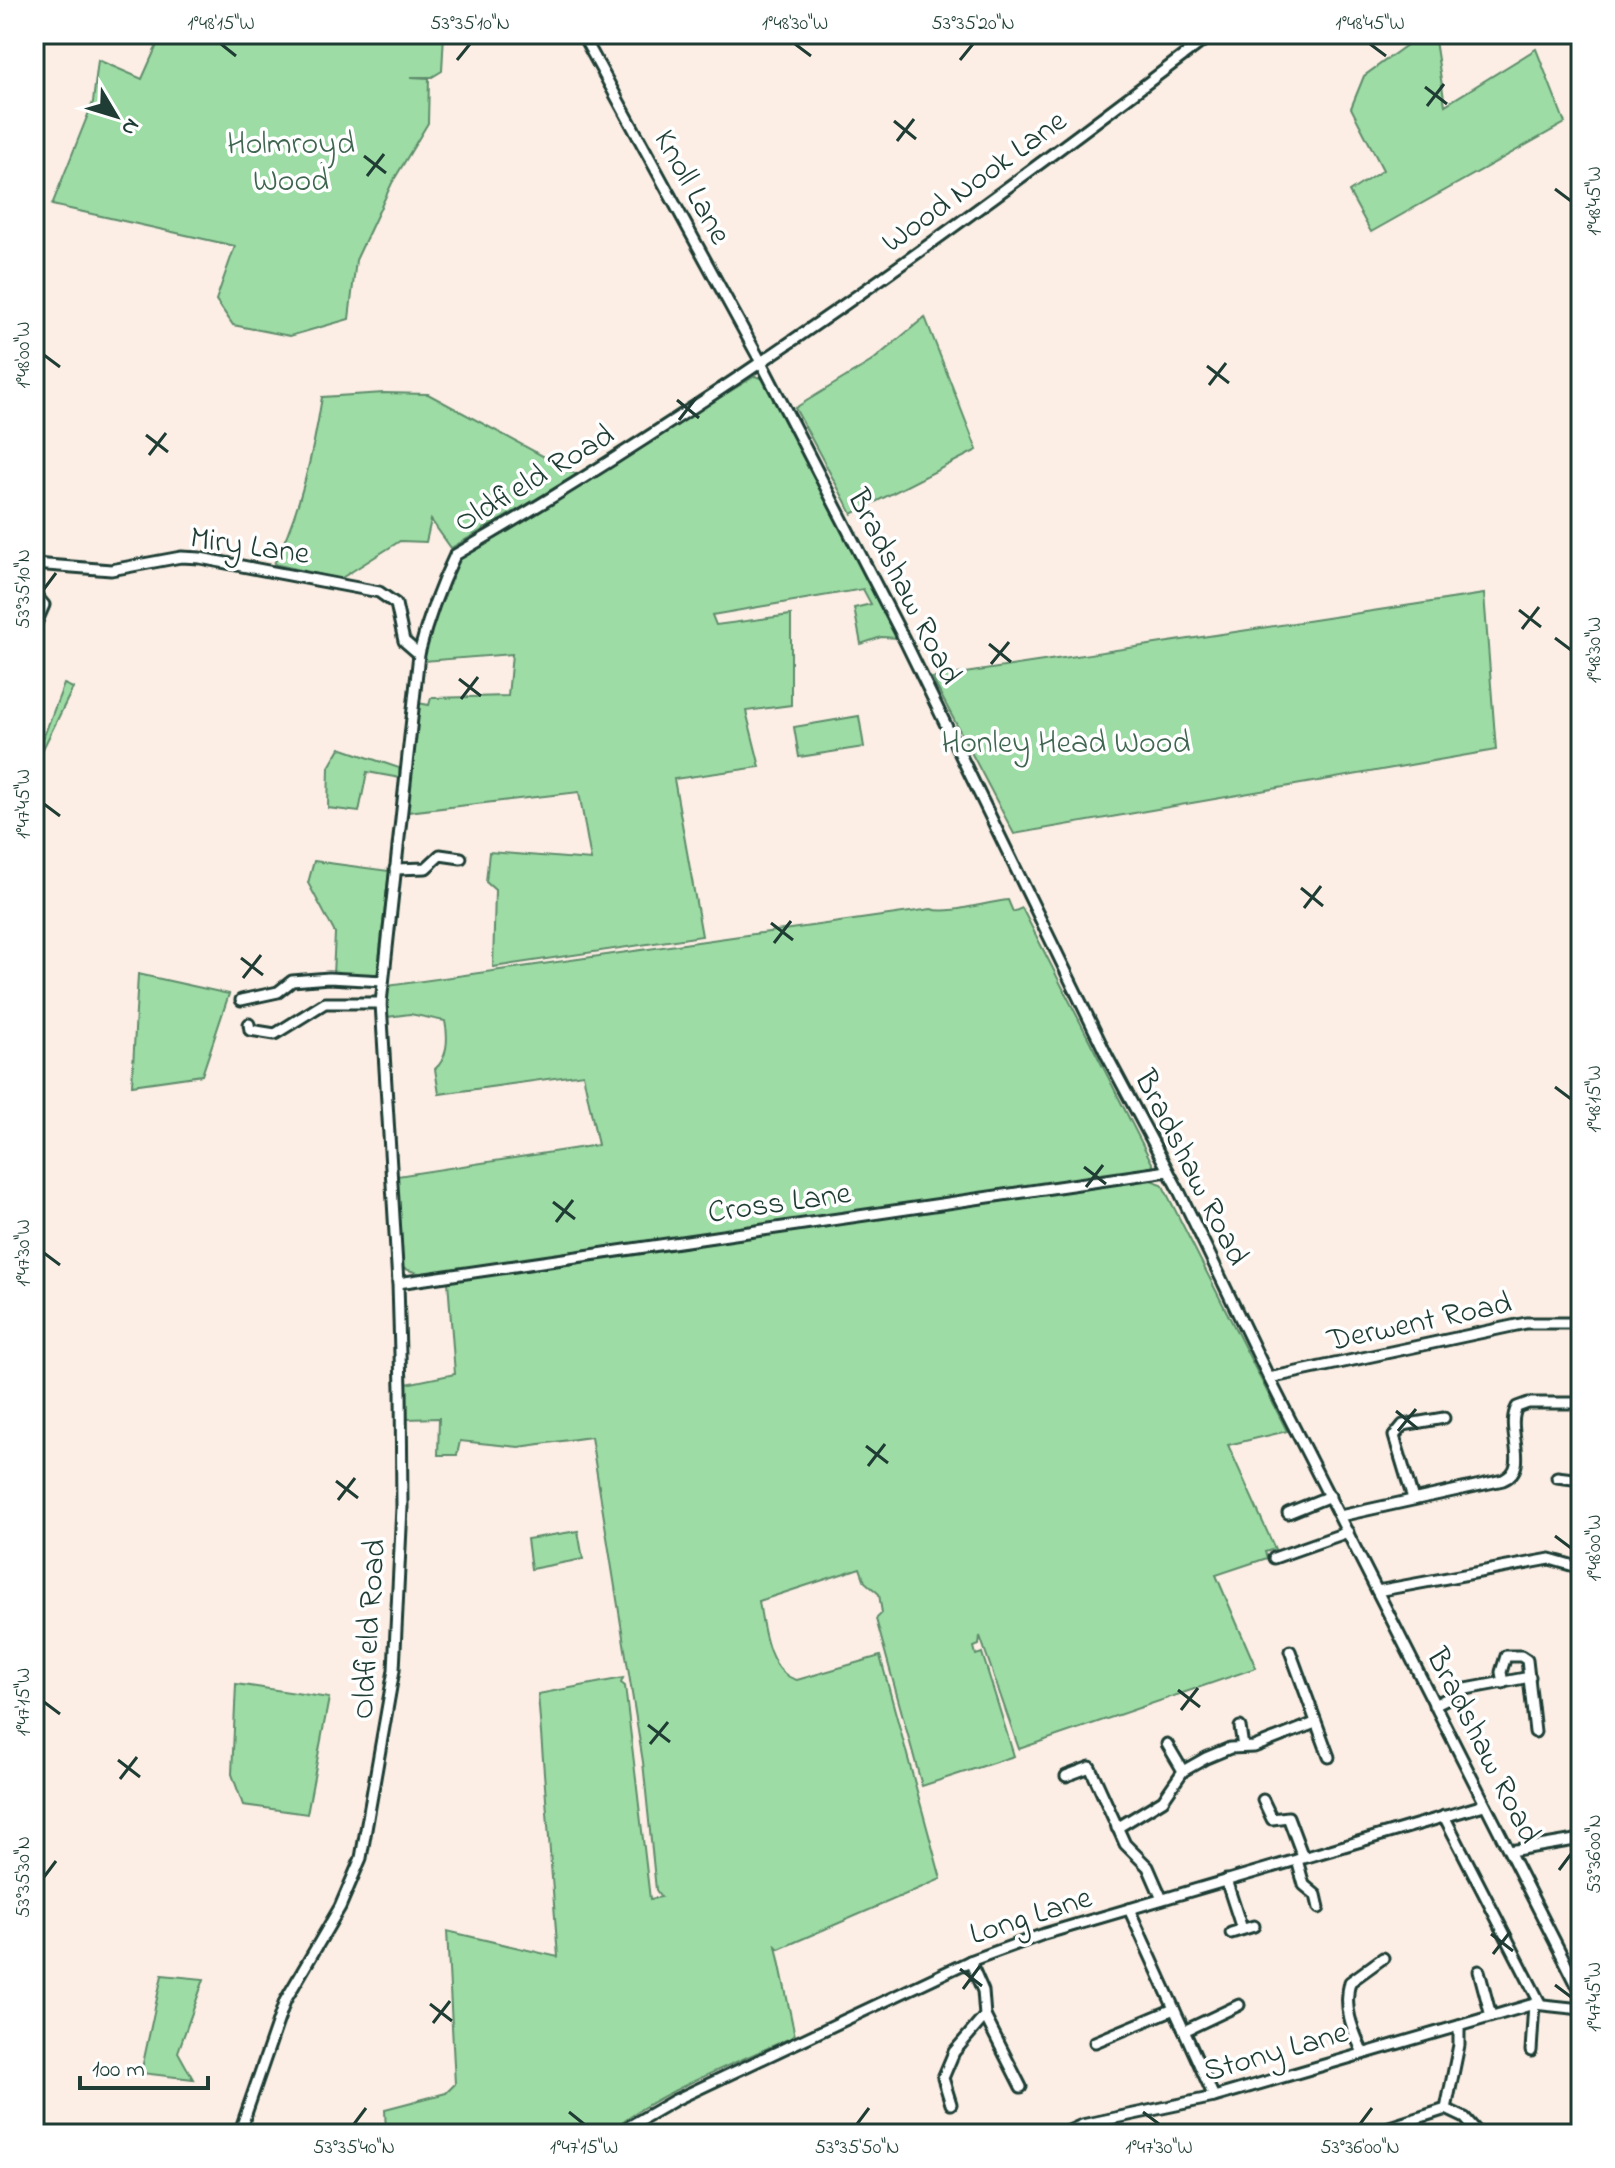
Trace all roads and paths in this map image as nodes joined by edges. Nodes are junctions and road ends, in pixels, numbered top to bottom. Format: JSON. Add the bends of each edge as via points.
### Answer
{"nodes":[{"id":1,"x":582,"y":34,"type":"edge"},
{"id":2,"x":1212,"y":34,"type":"edge"},
{"id":3,"x":762,"y":364,"type":"junction"},
{"id":4,"x":34,"y":564,"type":"edge"},
{"id":5,"x":34,"y":593,"type":"edge"},
{"id":6,"x":34,"y":628,"type":"edge"},
{"id":7,"x":419,"y":654,"type":"junction"},
{"id":8,"x":461,"y":858,"type":"dead end"},
{"id":9,"x":395,"y":869,"type":"junction"},
{"id":10,"x":383,"y":981,"type":"junction"},
{"id":11,"x":241,"y":1000,"type":"dead end"},
{"id":12,"x":381,"y":1003,"type":"junction"},
{"id":13,"x":249,"y":1024,"type":"dead end"},
{"id":14,"x":1168,"y":1171,"type":"junction"},
{"id":15,"x":398,"y":1283,"type":"junction"},
{"id":16,"x":1581,"y":1323,"type":"edge"},
{"id":17,"x":1269,"y":1378,"type":"junction"},
{"id":18,"x":1581,"y":1403,"type":"edge"},
{"id":19,"x":1444,"y":1418,"type":"dead end"},
{"id":20,"x":1557,"y":1477,"type":"dead end"},
{"id":21,"x":1581,"y":1480,"type":"edge"},
{"id":22,"x":1330,"y":1496,"type":"junction"},
{"id":23,"x":1413,"y":1499,"type":"junction"},
{"id":24,"x":1288,"y":1513,"type":"dead end"},
{"id":25,"x":1340,"y":1516,"type":"junction"},
{"id":26,"x":1348,"y":1532,"type":"junction"},
{"id":27,"x":1274,"y":1558,"type":"dead end"},
{"id":28,"x":1581,"y":1568,"type":"edge"},
{"id":29,"x":1377,"y":1591,"type":"junction"},
{"id":30,"x":1290,"y":1651,"type":"dead end"},
{"id":31,"x":1530,"y":1677,"type":"junction"},
{"id":32,"x":1503,"y":1683,"type":"junction"},
{"id":33,"x":1434,"y":1705,"type":"junction"},
{"id":34,"x":1315,"y":1723,"type":"junction"},
{"id":35,"x":1240,"y":1727,"type":"dead end"},
{"id":36,"x":1535,"y":1732,"type":"dead end"},
{"id":37,"x":1167,"y":1744,"type":"dead end"},
{"id":38,"x":1243,"y":1747,"type":"junction"},
{"id":39,"x":1329,"y":1757,"type":"dead end"},
{"id":40,"x":1183,"y":1771,"type":"junction"},
{"id":41,"x":1066,"y":1776,"type":"dead end"},
{"id":42,"x":1263,"y":1800,"type":"dead end"},
{"id":43,"x":1484,"y":1805,"type":"junction"},
{"id":44,"x":1444,"y":1816,"type":"junction"},
{"id":45,"x":1117,"y":1828,"type":"junction"},
{"id":46,"x":1581,"y":1839,"type":"edge"},
{"id":47,"x":1510,"y":1851,"type":"junction"},
{"id":48,"x":1300,"y":1859,"type":"junction"},
{"id":49,"x":1226,"y":1880,"type":"junction"},
{"id":50,"x":1162,"y":1899,"type":"junction"},
{"id":51,"x":1319,"y":1908,"type":"dead end"},
{"id":52,"x":1129,"y":1909,"type":"junction"},
{"id":53,"x":1254,"y":1926,"type":"dead end"},
{"id":54,"x":1242,"y":1929,"type":"junction"},
{"id":55,"x":1231,"y":1933,"type":"dead end"},
{"id":56,"x":1383,"y":1958,"type":"dead end"},
{"id":57,"x":970,"y":1961,"type":"junction"},
{"id":58,"x":1479,"y":1971,"type":"dead end"},
{"id":59,"x":1581,"y":1993,"type":"edge"},
{"id":60,"x":1537,"y":2003,"type":"junction"},
{"id":61,"x":1239,"y":2005,"type":"dead end"},
{"id":62,"x":1174,"y":2009,"type":"junction"},
{"id":63,"x":1581,"y":2009,"type":"edge"},
{"id":64,"x":985,"y":2016,"type":"junction"},
{"id":65,"x":1491,"y":2016,"type":"junction"},
{"id":66,"x":1459,"y":2026,"type":"junction"},
{"id":67,"x":1184,"y":2031,"type":"junction"},
{"id":68,"x":1095,"y":2042,"type":"dead end"},
{"id":69,"x":1362,"y":2051,"type":"junction"},
{"id":70,"x":1531,"y":2051,"type":"dead end"},
{"id":71,"x":1021,"y":2087,"type":"dead end"},
{"id":72,"x":1214,"y":2097,"type":"junction"},
{"id":73,"x":951,"y":2104,"type":"dead end"},
{"id":74,"x":1446,"y":2109,"type":"junction"},
{"id":75,"x":1073,"y":2132,"type":"edge"},
{"id":76,"x":239,"y":2134,"type":"edge"},
{"id":77,"x":616,"y":2134,"type":"edge"},
{"id":78,"x":1062,"y":2134,"type":"edge"},
{"id":79,"x":1368,"y":2134,"type":"edge"},
{"id":80,"x":1479,"y":2134,"type":"edge"}],
"edges":[{"from":1,"to":3,"type":"street","name":"Knoll Lane"},
{"from":2,"to":3,"type":"street","name":"Wood Nook Lane","via":[[1039,166]]},
{"from":3,"to":7,"type":"street","name":"Oldfield Road","via":[[455,555]]},
{"from":3,"to":14,"type":"street","name":"Bradshaw Road"},
{"from":4,"to":7,"type":"street","name":"Miry Lane","via":[[111,570],[200,558],[379,592],[396,604],[404,641]]},
{"from":5,"to":6,"type":"street","via":[[44,605]]},
{"from":7,"to":9,"type":"street","name":"Oldfield Road"},
{"from":8,"to":9,"type":"street","via":[[440,855],[426,868]]},
{"from":9,"to":10,"type":"street","name":"Oldfield Road"},
{"from":10,"to":11,"type":"street","via":[[292,981],[278,992]]},
{"from":10,"to":12,"type":"street","name":"Oldfield Road"},
{"from":12,"to":13,"type":"street","via":[[325,1003],[275,1034],[250,1030]]},
{"from":12,"to":15,"type":"street","name":"Oldfield Road"},
{"from":14,"to":15,"type":"street","name":"Cross Lane"},
{"from":14,"to":17,"type":"street","name":"Bradshaw Road"},
{"from":15,"to":76,"type":"street","name":"Oldfield Road","via":[[402,1507],[397,1630],[368,1833],[349,1890],[285,2001]]},
{"from":16,"to":17,"type":"street","name":"Derwent Road","via":[[1526,1323]]},
{"from":17,"to":22,"type":"street","name":"Bradshaw Road"},
{"from":18,"to":23,"type":"street","via":[[1517,1407],[1517,1466],[1510,1477]]},
{"from":19,"to":23,"type":"street","via":[[1403,1425],[1394,1436]]},
{"from":20,"to":21,"type":"street"},
{"from":22,"to":24,"type":"street"},
{"from":22,"to":25,"type":"street","name":"Bradshaw Road"},
{"from":23,"to":25,"type":"street"},
{"from":25,"to":26,"type":"street","name":"Bradshaw Road"},
{"from":26,"to":27,"type":"street"},
{"from":26,"to":29,"type":"street","name":"Bradshaw Road"},
{"from":28,"to":29,"type":"street","via":[[1550,1559]]},
{"from":29,"to":33,"type":"street","name":"Bradshaw Road"},
{"from":30,"to":34,"type":"street"},
{"from":31,"to":32,"type":"street"},
{"from":31,"to":32,"type":"street","via":[[1527,1660],[1506,1656]]},
{"from":31,"to":36,"type":"street"},
{"from":32,"to":33,"type":"street","via":[[1466,1689]]},
{"from":33,"to":43,"type":"street","name":"Bradshaw Road"},
{"from":34,"to":38,"type":"street"},
{"from":34,"to":39,"type":"street"},
{"from":35,"to":38,"type":"street"},
{"from":37,"to":40,"type":"street"},
{"from":38,"to":40,"type":"street"},
{"from":40,"to":45,"type":"street","via":[[1163,1800]]},
{"from":41,"to":45,"type":"street","via":[[1090,1767]]},
{"from":42,"to":48,"type":"street","via":[[1272,1819],[1288,1817]]},
{"from":43,"to":44,"type":"street","name":"Long Lane"},
{"from":43,"to":47,"type":"street","name":"Bradshaw Road"},
{"from":44,"to":48,"type":"street","name":"Long Lane"},
{"from":44,"to":60,"type":"street"},
{"from":45,"to":50,"type":"street","via":[[1148,1867]]},
{"from":46,"to":47,"type":"street"},
{"from":47,"to":59,"type":"street","name":"Bradshaw Road"},
{"from":48,"to":49,"type":"street","name":"Long Lane"},
{"from":48,"to":51,"type":"street","via":[[1304,1885],[1316,1895]]},
{"from":49,"to":50,"type":"street","name":"Long Lane"},
{"from":49,"to":54,"type":"street"},
{"from":50,"to":52,"type":"street","name":"Long Lane"},
{"from":52,"to":57,"type":"street","name":"Long Lane"},
{"from":52,"to":62,"type":"street"},
{"from":53,"to":54,"type":"street"},
{"from":54,"to":55,"type":"street"},
{"from":56,"to":69,"type":"street","via":[[1348,1988],[1348,2018]]},
{"from":57,"to":64,"type":"street","via":[[983,1991]]},
{"from":57,"to":77,"type":"street","name":"Long Lane","via":[[675,2100]]},
{"from":58,"to":65,"type":"street"},
{"from":60,"to":63,"type":"street","name":"Stony Lane"},
{"from":60,"to":65,"type":"street","name":"Stony Lane"},
{"from":60,"to":70,"type":"street"},
{"from":61,"to":67,"type":"street"},
{"from":62,"to":67,"type":"street"},
{"from":62,"to":68,"type":"street"},
{"from":64,"to":71,"type":"street"},
{"from":64,"to":73,"type":"street","via":[[954,2052],[943,2078]]},
{"from":65,"to":66,"type":"street","name":"Stony Lane"},
{"from":66,"to":69,"type":"street","name":"Stony Lane"},
{"from":66,"to":74,"type":"street"},
{"from":67,"to":72,"type":"street"},
{"from":69,"to":72,"type":"street","name":"Stony Lane"},
{"from":72,"to":75,"type":"street","name":"Stony Lane"},
{"from":74,"to":79,"type":"street"},
{"from":74,"to":80,"type":"street","via":[[1465,2118]]},
{"from":75,"to":78,"type":"street","name":"Stony Lane"}]}
